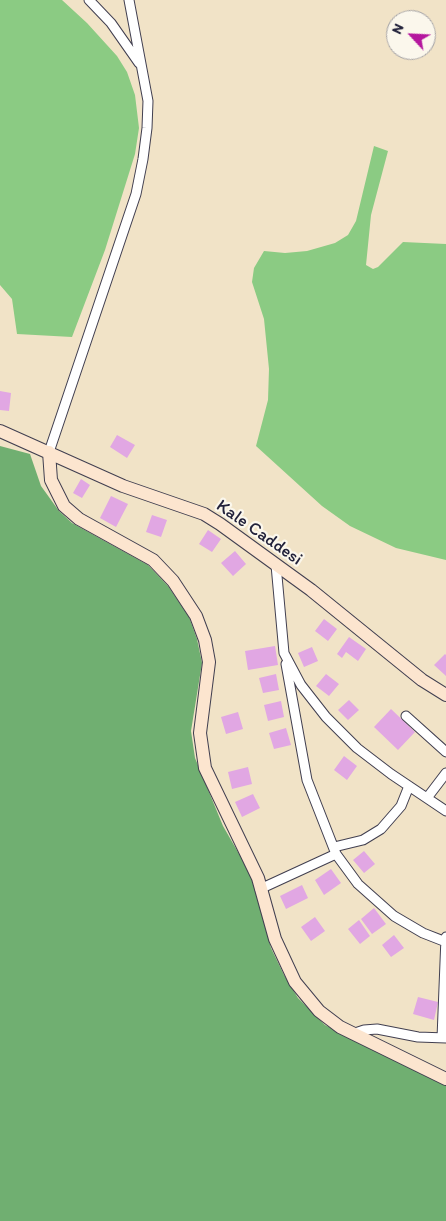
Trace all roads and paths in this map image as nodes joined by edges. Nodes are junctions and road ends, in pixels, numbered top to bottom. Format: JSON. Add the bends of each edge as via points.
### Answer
{"nodes":[{"id":1,"x":89,"y":0,"type":"edge"},
{"id":2,"x":130,"y":0,"type":"edge"},
{"id":3,"x":142,"y":67,"type":"junction"},
{"id":4,"x":0,"y":431,"type":"edge"},
{"id":5,"x":49,"y":452,"type":"junction"},
{"id":6,"x":276,"y":565,"type":"junction"},
{"id":7,"x":284,"y":653,"type":"junction"},
{"id":8,"x":446,"y":695,"type":"edge"},
{"id":9,"x":406,"y":716,"type":"dead end"},
{"id":10,"x":446,"y":752,"type":"edge"},
{"id":11,"x":446,"y":773,"type":"edge"},
{"id":12,"x":409,"y":786,"type":"junction"},
{"id":13,"x":427,"y":798,"type":"junction"},
{"id":14,"x":446,"y":811,"type":"edge"},
{"id":15,"x":335,"y":850,"type":"junction"},
{"id":16,"x":260,"y":889,"type":"junction"},
{"id":17,"x":446,"y":940,"type":"edge"},
{"id":18,"x":352,"y":1034,"type":"junction"},
{"id":19,"x":444,"y":1038,"type":"edge"},
{"id":20,"x":446,"y":1079,"type":"edge"}],
"edges":[{"from":1,"to":3,"type":"street","via":[[123,38]]},
{"from":2,"to":3,"type":"street"},
{"from":3,"to":5,"type":"street","via":[[148,114],[136,194]]},
{"from":4,"to":5,"type":"street","name":"Kale Caddesi"},
{"from":5,"to":6,"type":"street","name":"Kale Caddesi","via":[[123,486],[204,514]]},
{"from":5,"to":16,"type":"street","via":[[51,480],[64,506],[79,519],[153,560],[173,581],[196,616],[209,662],[200,733],[202,758],[209,779],[258,878]]},
{"from":6,"to":7,"type":"street"},
{"from":6,"to":8,"type":"street","name":"Kale Caddesi","via":[[422,680]]},
{"from":7,"to":12,"type":"street","via":[[312,700],[336,728],[373,762]]},
{"from":7,"to":15,"type":"street","via":[[307,780]]},
{"from":9,"to":10,"type":"street"},
{"from":11,"to":13,"type":"street"},
{"from":12,"to":13,"type":"street"},
{"from":12,"to":15,"type":"street","via":[[401,806],[381,829]]},
{"from":13,"to":14,"type":"street"},
{"from":15,"to":16,"type":"street"},
{"from":15,"to":17,"type":"street","via":[[358,884],[394,916],[423,933]]},
{"from":16,"to":18,"type":"street","via":[[275,939],[295,982],[319,1011]]},
{"from":17,"to":19,"type":"street"},
{"from":18,"to":19,"type":"street","via":[[377,1029]]},
{"from":18,"to":20,"type":"street"}]}
